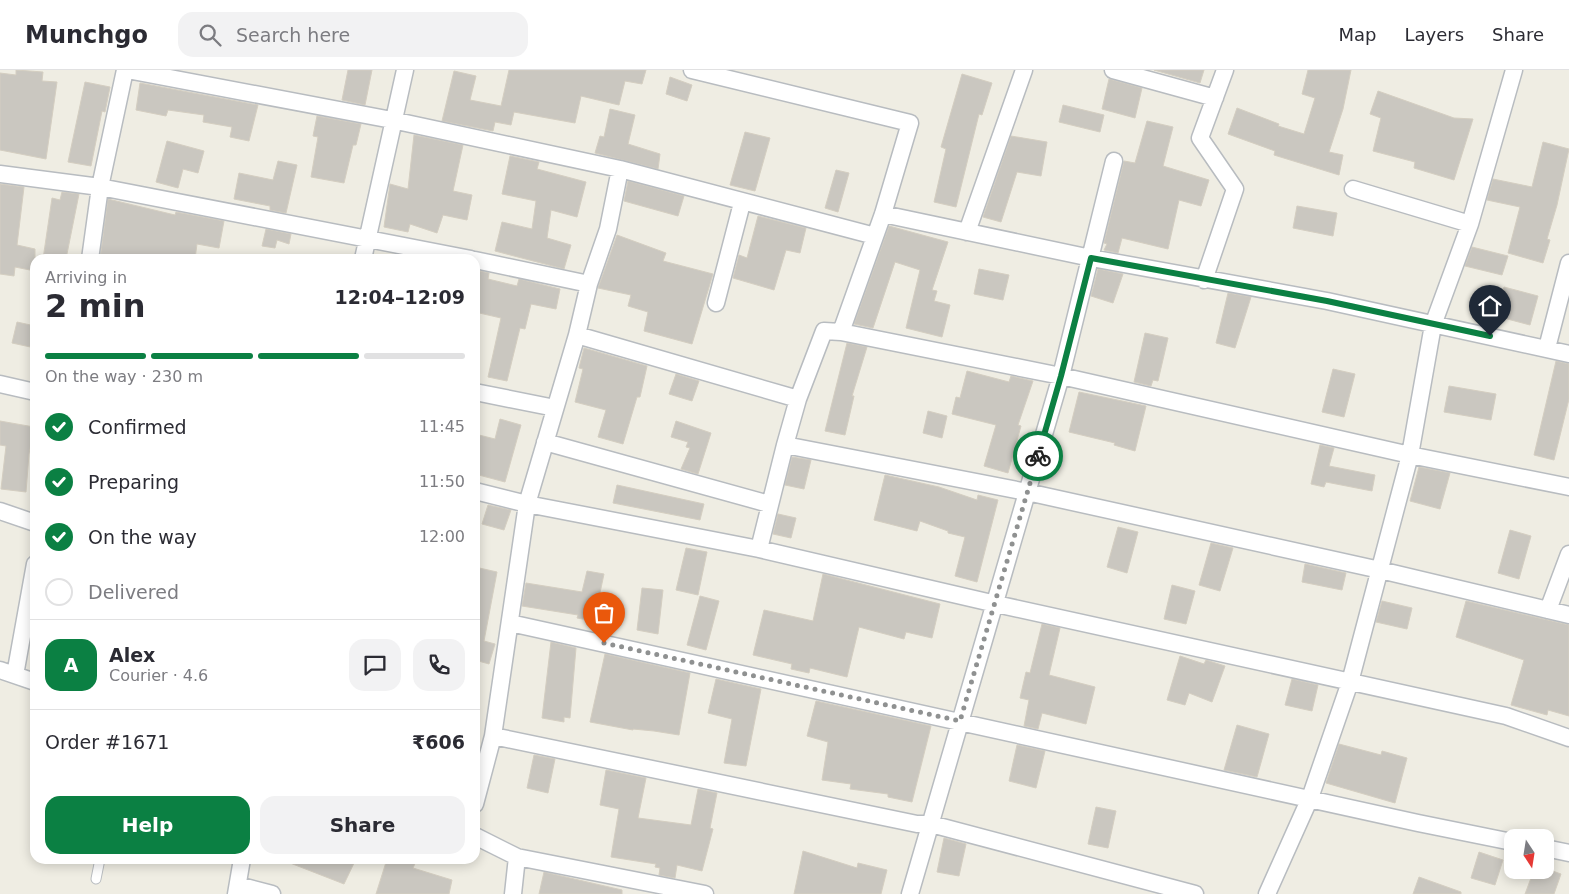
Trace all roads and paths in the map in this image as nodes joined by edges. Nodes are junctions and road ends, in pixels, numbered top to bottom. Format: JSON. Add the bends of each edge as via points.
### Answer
{"nodes":[{"id":1,"x":126,"y":70,"type":"edge"},
{"id":2,"x":404,"y":70,"type":"edge"},
{"id":3,"x":692,"y":70,"type":"edge"},
{"id":4,"x":1024,"y":70,"type":"edge"},
{"id":5,"x":1113,"y":70,"type":"edge"},
{"id":6,"x":1225,"y":70,"type":"edge"},
{"id":7,"x":1514,"y":70,"type":"edge"},
{"id":8,"x":736,"y":75,"type":"edge"},
{"id":9,"x":1215,"y":98,"type":"junction"},
{"id":10,"x":392,"y":120,"type":"junction"},
{"id":11,"x":1114,"y":161,"type":"dead end"},
{"id":12,"x":620,"y":169,"type":"junction"},
{"id":13,"x":0,"y":174,"type":"edge"},
{"id":14,"x":100,"y":187,"type":"junction"},
{"id":15,"x":1353,"y":189,"type":"dead end"},
{"id":16,"x":742,"y":203,"type":"junction"},
{"id":17,"x":883,"y":214,"type":"junction"},
{"id":18,"x":1470,"y":224,"type":"junction"},
{"id":19,"x":967,"y":232,"type":"junction"},
{"id":20,"x":875,"y":236,"type":"junction"},
{"id":21,"x":369,"y":237,"type":"junction"},
{"id":22,"x":91,"y":254,"type":"edge"},
{"id":23,"x":365,"y":254,"type":"edge"},
{"id":24,"x":448,"y":254,"type":"edge"},
{"id":25,"x":1091,"y":258,"type":"junction"},
{"id":26,"x":480,"y":261,"type":"edge"},
{"id":27,"x":1569,"y":263,"type":"edge"},
{"id":28,"x":1204,"y":280,"type":"junction"},
{"id":29,"x":589,"y":284,"type":"junction"},
{"id":30,"x":716,"y":303,"type":"dead end"},
{"id":31,"x":1433,"y":325,"type":"junction"},
{"id":32,"x":841,"y":332,"type":"junction"},
{"id":33,"x":577,"y":335,"type":"junction"},
{"id":34,"x":1546,"y":348,"type":"junction"},
{"id":35,"x":1569,"y":354,"type":"edge"},
{"id":36,"x":1061,"y":376,"type":"junction"},
{"id":37,"x":0,"y":384,"type":"edge"},
{"id":38,"x":30,"y":391,"type":"edge"},
{"id":39,"x":480,"y":393,"type":"edge"},
{"id":40,"x":798,"y":399,"type":"junction"},
{"id":41,"x":555,"y":408,"type":"junction"},
{"id":42,"x":545,"y":442,"type":"junction"},
{"id":43,"x":785,"y":445,"type":"junction"},
{"id":44,"x":1410,"y":455,"type":"junction"},
{"id":45,"x":1569,"y":487,"type":"edge"},
{"id":46,"x":480,"y":492,"type":"edge"},
{"id":47,"x":1027,"y":492,"type":"junction"},
{"id":48,"x":527,"y":504,"type":"junction"},
{"id":49,"x":769,"y":504,"type":"junction"},
{"id":50,"x":0,"y":511,"type":"edge"},
{"id":51,"x":30,"y":521,"type":"edge"},
{"id":52,"x":759,"y":549,"type":"junction"},
{"id":53,"x":1569,"y":554,"type":"edge"},
{"id":54,"x":1380,"y":570,"type":"junction"},
{"id":55,"x":30,"y":584,"type":"edge"},
{"id":56,"x":996,"y":604,"type":"junction"},
{"id":57,"x":1548,"y":610,"type":"junction"},
{"id":58,"x":1569,"y":615,"type":"edge"},
{"id":59,"x":510,"y":623,"type":"junction"},
{"id":60,"x":8,"y":672,"type":"edge"},
{"id":61,"x":30,"y":680,"type":"edge"},
{"id":62,"x":1350,"y":682,"type":"junction"},
{"id":63,"x":960,"y":721,"type":"junction"},
{"id":64,"x":493,"y":736,"type":"junction"},
{"id":65,"x":1569,"y":738,"type":"edge"},
{"id":66,"x":480,"y":785,"type":"edge"},
{"id":67,"x":1310,"y":798,"type":"junction"},
{"id":68,"x":931,"y":824,"type":"junction"},
{"id":69,"x":480,"y":838,"type":"edge"},
{"id":70,"x":1504,"y":840,"type":"edge"},
{"id":71,"x":1554,"y":850,"type":"edge"},
{"id":72,"x":1569,"y":852,"type":"edge"},
{"id":73,"x":517,"y":857,"type":"junction"},
{"id":74,"x":99,"y":864,"type":"edge"},
{"id":75,"x":241,"y":864,"type":"edge"},
{"id":76,"x":96,"y":879,"type":"dead end"},
{"id":77,"x":237,"y":890,"type":"edge"},
{"id":78,"x":272,"y":894,"type":"edge"},
{"id":79,"x":513,"y":894,"type":"edge"},
{"id":80,"x":705,"y":894,"type":"edge"},
{"id":81,"x":910,"y":894,"type":"edge"},
{"id":82,"x":1195,"y":894,"type":"edge"},
{"id":83,"x":1267,"y":894,"type":"edge"}],
"edges":[{"from":1,"to":10,"type":"street"},
{"from":1,"to":14,"type":"street"},
{"from":2,"to":10,"type":"street"},
{"from":3,"to":8,"type":"street"},
{"from":4,"to":19,"type":"street"},
{"from":5,"to":9,"type":"street"},
{"from":6,"to":9,"type":"street"},
{"from":7,"to":18,"type":"street"},
{"from":8,"to":17,"type":"street","via":[[910,123]]},
{"from":9,"to":28,"type":"street","via":[[1200,138],[1235,189]]},
{"from":10,"to":12,"type":"street"},
{"from":10,"to":21,"type":"street"},
{"from":11,"to":25,"type":"street"},
{"from":12,"to":16,"type":"street"},
{"from":12,"to":29,"type":"street","via":[[608,229]]},
{"from":13,"to":14,"type":"street"},
{"from":14,"to":21,"type":"street"},
{"from":14,"to":22,"type":"street"},
{"from":15,"to":18,"type":"street"},
{"from":16,"to":20,"type":"street"},
{"from":16,"to":30,"type":"street"},
{"from":17,"to":19,"type":"street"},
{"from":17,"to":20,"type":"street"},
{"from":18,"to":31,"type":"street"},
{"from":19,"to":25,"type":"street"},
{"from":20,"to":32,"type":"street"},
{"from":21,"to":23,"type":"street"},
{"from":21,"to":24,"type":"street"},
{"from":25,"to":28,"type":"street"},
{"from":25,"to":36,"type":"street"},
{"from":26,"to":29,"type":"street"},
{"from":27,"to":34,"type":"street"},
{"from":28,"to":31,"type":"street","via":[[1327,301]]},
{"from":29,"to":33,"type":"street"},
{"from":31,"to":34,"type":"street"},
{"from":31,"to":44,"type":"street"},
{"from":32,"to":36,"type":"street"},
{"from":32,"to":40,"type":"street","via":[[824,330]]},
{"from":33,"to":40,"type":"street"},
{"from":33,"to":41,"type":"street"},
{"from":34,"to":35,"type":"street"},
{"from":36,"to":44,"type":"street"},
{"from":36,"to":47,"type":"street"},
{"from":37,"to":38,"type":"street"},
{"from":39,"to":41,"type":"street"},
{"from":40,"to":43,"type":"street"},
{"from":41,"to":42,"type":"street"},
{"from":42,"to":48,"type":"street"},
{"from":42,"to":49,"type":"street"},
{"from":43,"to":47,"type":"street"},
{"from":43,"to":49,"type":"street"},
{"from":44,"to":45,"type":"street"},
{"from":44,"to":54,"type":"street"},
{"from":46,"to":48,"type":"street"},
{"from":47,"to":54,"type":"street"},
{"from":47,"to":56,"type":"street"},
{"from":48,"to":52,"type":"street"},
{"from":48,"to":59,"type":"street"},
{"from":49,"to":52,"type":"street"},
{"from":50,"to":51,"type":"street"},
{"from":52,"to":56,"type":"street"},
{"from":53,"to":57,"type":"street"},
{"from":54,"to":57,"type":"street"},
{"from":54,"to":62,"type":"street"},
{"from":55,"to":60,"type":"street"},
{"from":56,"to":62,"type":"street"},
{"from":56,"to":63,"type":"street"},
{"from":57,"to":58,"type":"street"},
{"from":59,"to":63,"type":"street"},
{"from":59,"to":64,"type":"street"},
{"from":60,"to":61,"type":"street"},
{"from":62,"to":65,"type":"street","via":[[1506,716]]},
{"from":62,"to":67,"type":"street"},
{"from":63,"to":67,"type":"street"},
{"from":63,"to":68,"type":"street"},
{"from":64,"to":66,"type":"street"},
{"from":64,"to":68,"type":"street","via":[[917,824]]},
{"from":67,"to":70,"type":"street"},
{"from":67,"to":83,"type":"street"},
{"from":68,"to":81,"type":"street"},
{"from":68,"to":82,"type":"street"},
{"from":69,"to":73,"type":"street"},
{"from":71,"to":72,"type":"street"},
{"from":73,"to":79,"type":"street"},
{"from":73,"to":80,"type":"street"},
{"from":74,"to":76,"type":"lane"},
{"from":75,"to":77,"type":"street"},
{"from":77,"to":78,"type":"street"}]}
